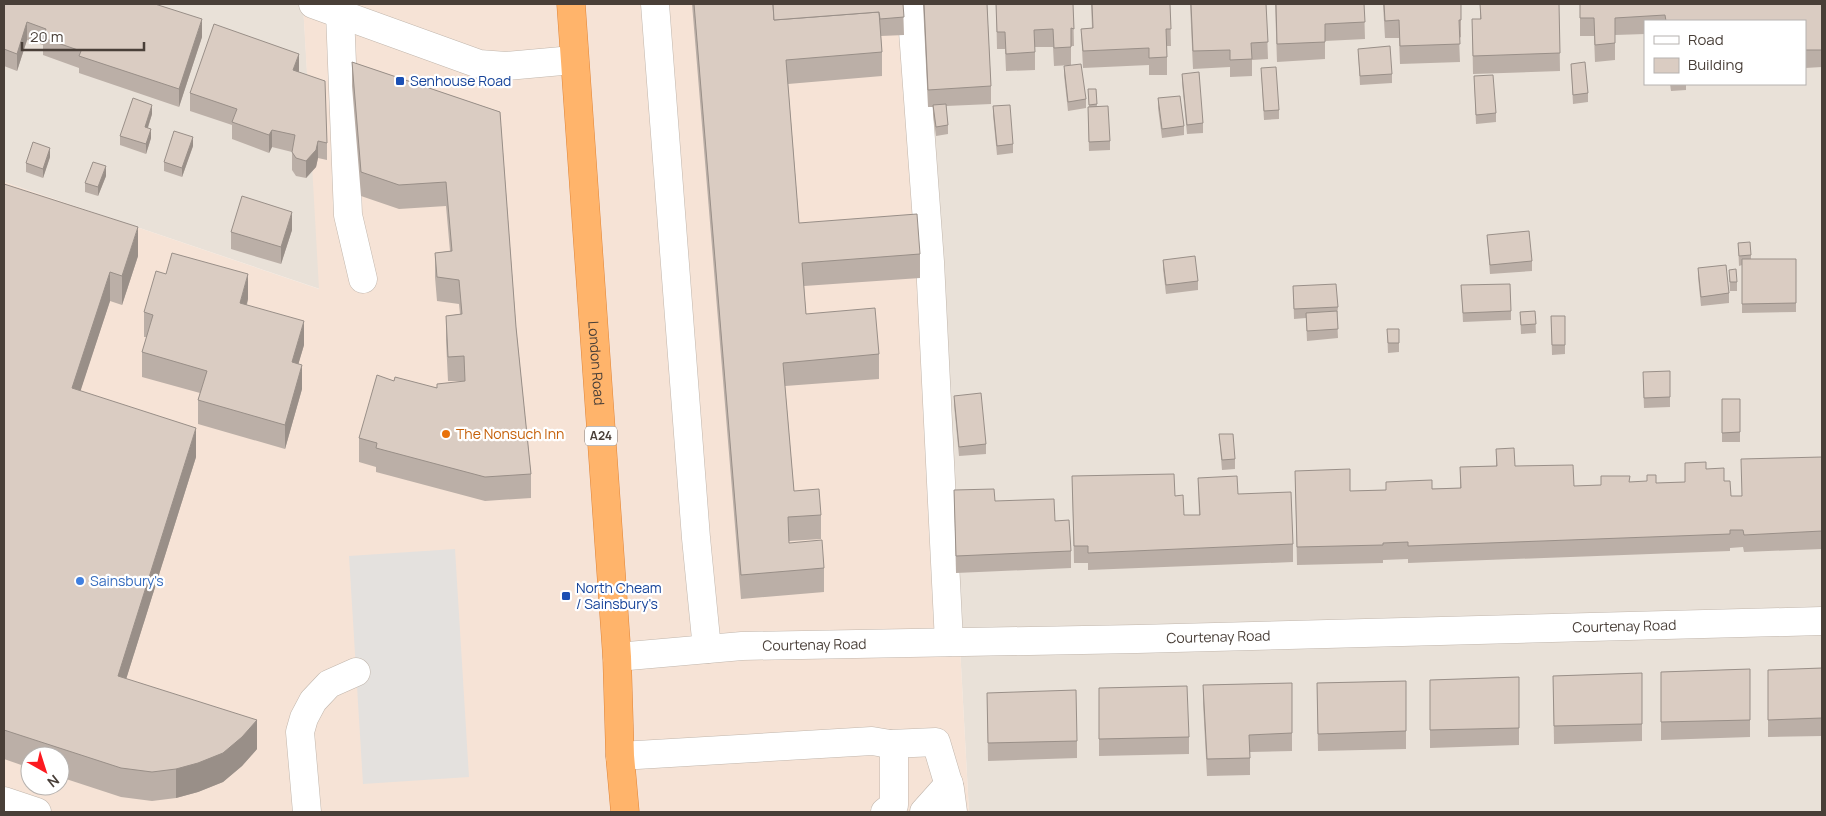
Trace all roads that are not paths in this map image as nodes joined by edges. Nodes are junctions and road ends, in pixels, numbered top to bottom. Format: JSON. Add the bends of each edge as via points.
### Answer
{"nodes":[{"id":1,"x":314,"y":4,"type":"edge"},
{"id":2,"x":570,"y":4,"type":"edge"},
{"id":3,"x":654,"y":4,"type":"edge"},
{"id":4,"x":911,"y":4,"type":"edge"},
{"id":5,"x":340,"y":14,"type":"junction"},
{"id":6,"x":573,"y":60,"type":"junction"},
{"id":7,"x":363,"y":279,"type":"dead end"},
{"id":8,"x":1822,"y":621,"type":"edge"},
{"id":9,"x":948,"y":642,"type":"junction"},
{"id":10,"x":707,"y":649,"type":"junction"},
{"id":11,"x":617,"y":656,"type":"junction"},
{"id":12,"x":356,"y":672,"type":"dead end"},
{"id":13,"x":890,"y":744,"type":"junction"},
{"id":14,"x":620,"y":756,"type":"junction"},
{"id":15,"x":949,"y":784,"type":"junction"},
{"id":16,"x":4,"y":804,"type":"edge"},
{"id":17,"x":37,"y":812,"type":"edge"},
{"id":18,"x":307,"y":812,"type":"edge"},
{"id":19,"x":625,"y":812,"type":"edge"},
{"id":20,"x":885,"y":812,"type":"edge"},
{"id":21,"x":924,"y":812,"type":"edge"},
{"id":22,"x":952,"y":812,"type":"edge"}],
"edges":[{"from":1,"to":5,"type":"street"},
{"from":2,"to":6,"type":"highway","name":"London Road","number":"A24"},
{"from":3,"to":10,"type":"street"},
{"from":4,"to":9,"type":"street","via":[[930,262]]},
{"from":5,"to":6,"type":"street","via":[[479,64],[506,66]]},
{"from":5,"to":7,"type":"street","via":[[348,214]]},
{"from":6,"to":11,"type":"highway","name":"London Road","number":"A24"},
{"from":8,"to":9,"type":"street","name":"Courtenay Road"},
{"from":9,"to":10,"type":"street","name":"Courtenay Road"},
{"from":10,"to":11,"type":"street","name":"Courtenay Road"},
{"from":11,"to":14,"type":"highway","name":"London Road","number":"A24"},
{"from":12,"to":18,"type":"street","via":[[329,684],[294,715],[300,732]]},
{"from":13,"to":14,"type":"street","via":[[872,741]]},
{"from":13,"to":15,"type":"street","via":[[936,742]]},
{"from":13,"to":20,"type":"street","via":[[894,755],[894,806]]},
{"from":14,"to":19,"type":"highway","name":"London Road","number":"A24"},
{"from":15,"to":21,"type":"street"},
{"from":15,"to":22,"type":"street"},
{"from":16,"to":17,"type":"street"}]}
